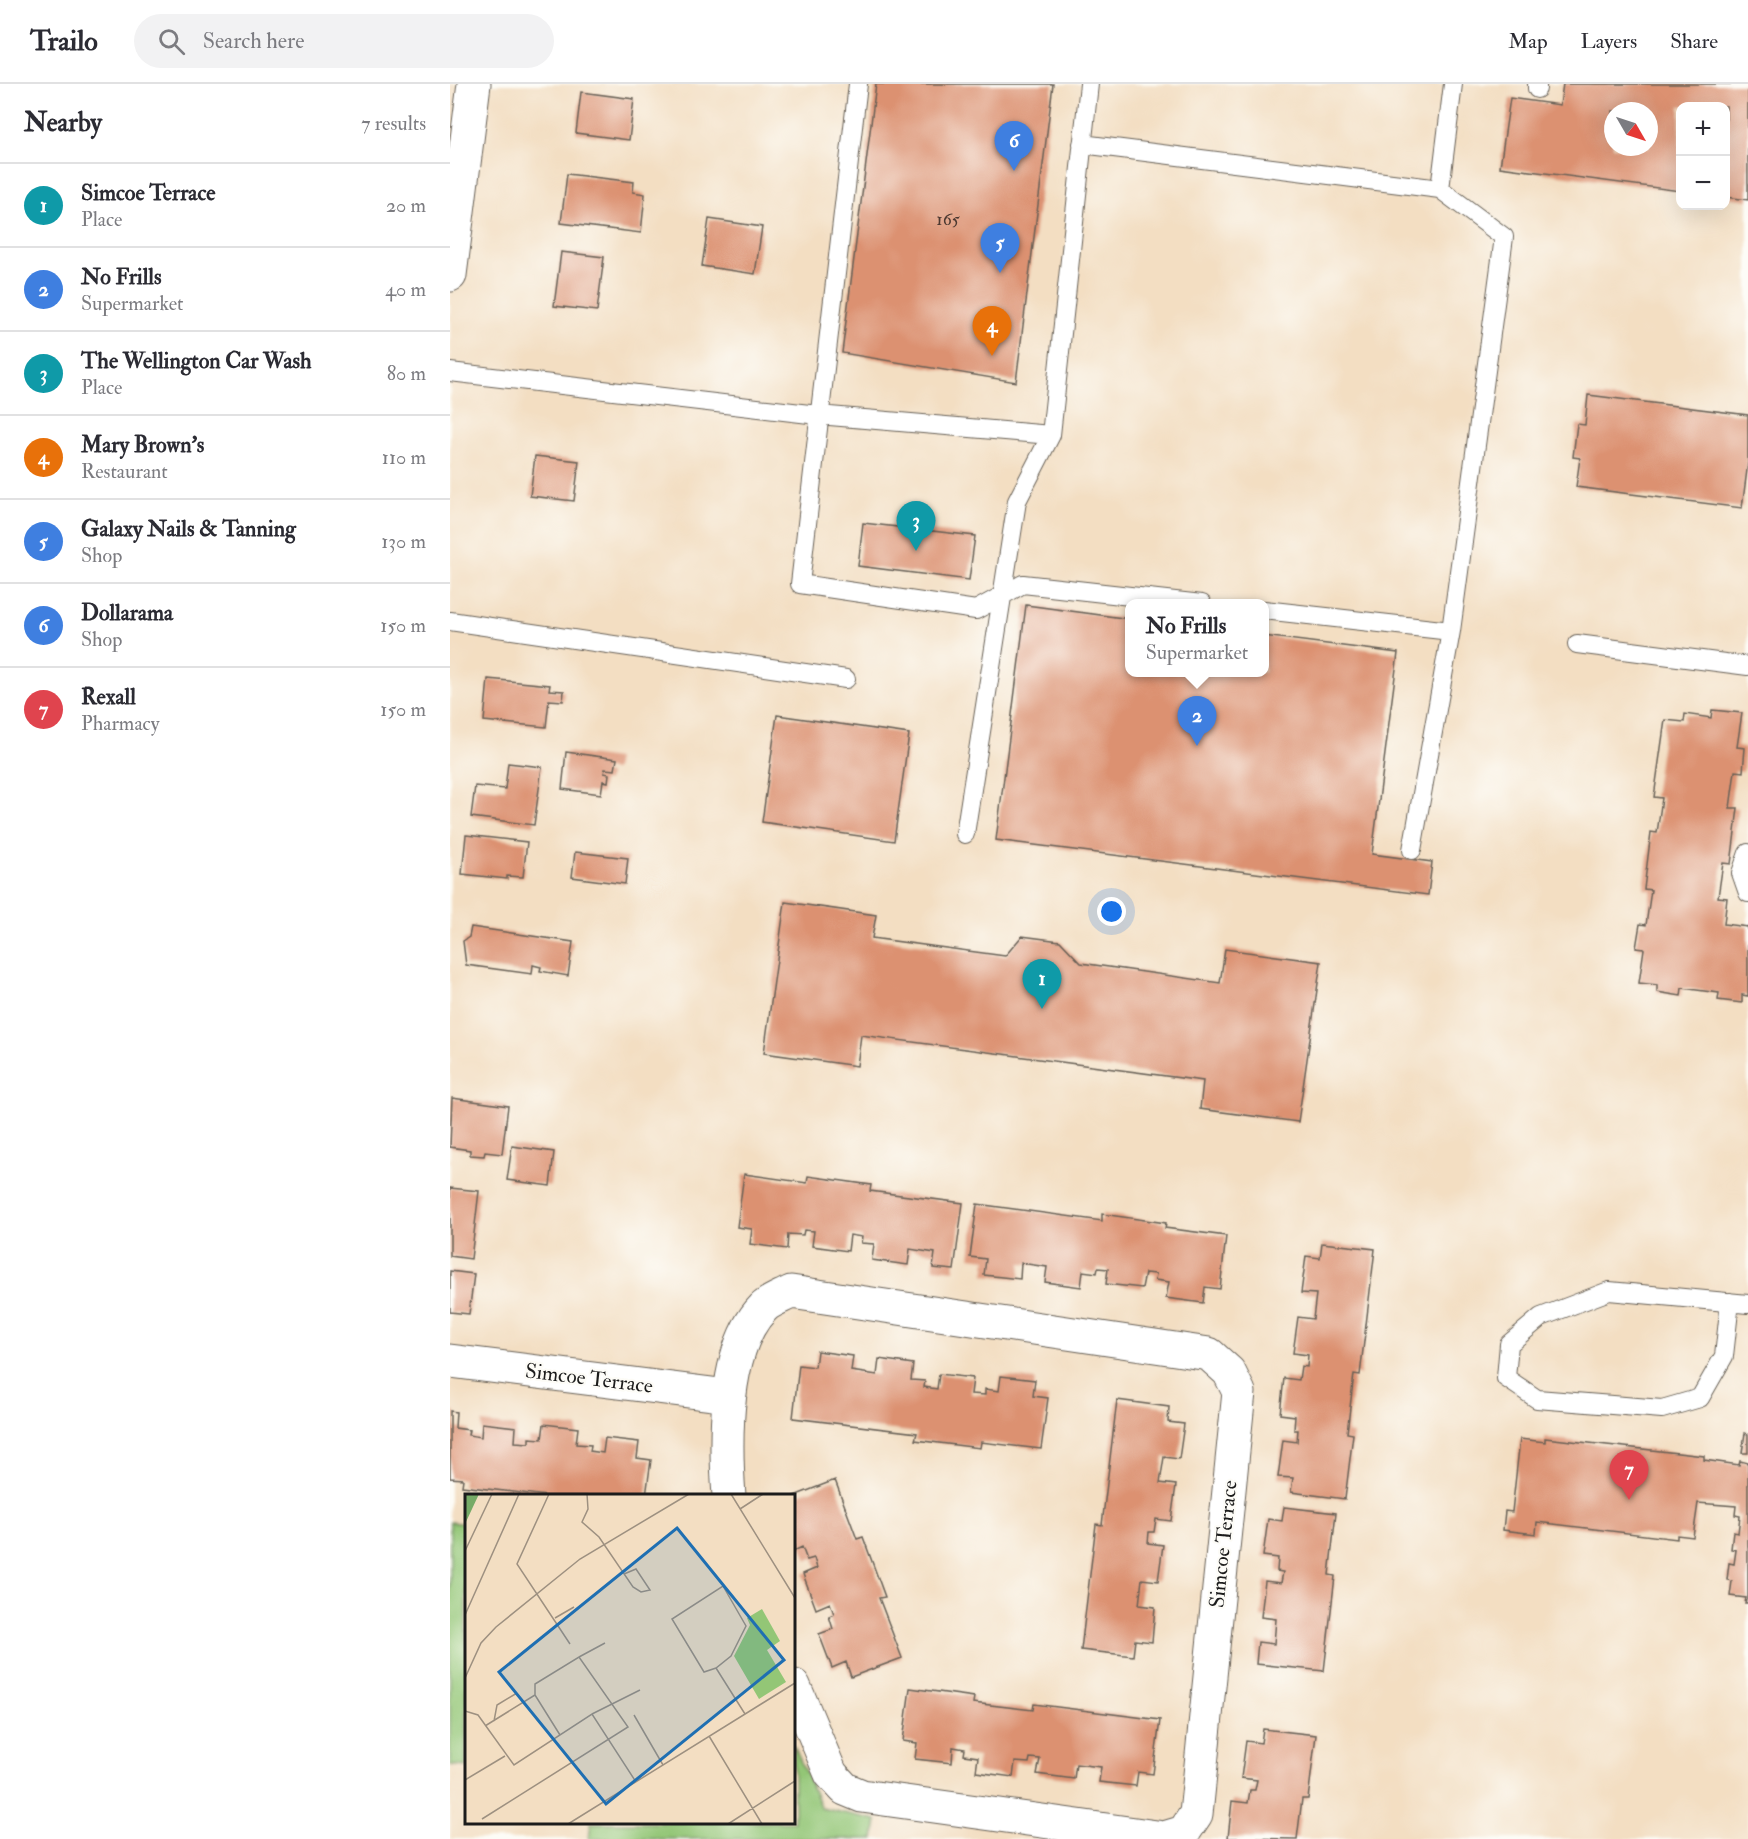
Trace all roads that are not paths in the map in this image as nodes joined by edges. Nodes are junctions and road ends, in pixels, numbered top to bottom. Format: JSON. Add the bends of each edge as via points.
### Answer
{"nodes":[{"id":1,"x":474,"y":84,"type":"edge"},
{"id":2,"x":858,"y":84,"type":"edge"},
{"id":3,"x":1089,"y":84,"type":"edge"},
{"id":4,"x":1453,"y":84,"type":"edge"},
{"id":5,"x":1082,"y":144,"type":"junction"},
{"id":6,"x":1440,"y":189,"type":"junction"},
{"id":7,"x":450,"y":275,"type":"edge"},
{"id":8,"x":450,"y":372,"type":"edge"},
{"id":9,"x":818,"y":415,"type":"junction"},
{"id":10,"x":1051,"y":435,"type":"junction"},
{"id":11,"x":1003,"y":595,"type":"junction"},
{"id":12,"x":1164,"y":599,"type":"edge"},
{"id":13,"x":1269,"y":611,"type":"edge"},
{"id":14,"x":450,"y":621,"type":"edge"},
{"id":15,"x":1451,"y":631,"type":"junction"},
{"id":16,"x":1577,"y":644,"type":"dead end"},
{"id":17,"x":1748,"y":666,"type":"edge"},
{"id":18,"x":846,"y":679,"type":"dead end"},
{"id":19,"x":965,"y":834,"type":"dead end"},
{"id":20,"x":1412,"y":850,"type":"dead end"},
{"id":21,"x":1748,"y":853,"type":"edge"},
{"id":22,"x":1748,"y":893,"type":"edge"},
{"id":23,"x":1739,"y":1303,"type":"edge"},
{"id":24,"x":450,"y":1362,"type":"edge"},
{"id":25,"x":728,"y":1396,"type":"junction"},
{"id":26,"x":729,"y":1494,"type":"edge"},
{"id":27,"x":795,"y":1688,"type":"edge"}],
"edges":[{"from":1,"to":7,"type":"street"},
{"from":2,"to":9,"type":"lane"},
{"from":3,"to":5,"type":"lane"},
{"from":4,"to":6,"type":"lane"},
{"from":5,"to":6,"type":"lane"},
{"from":5,"to":10,"type":"lane"},
{"from":6,"to":15,"type":"lane","via":[[1504,237]]},
{"from":8,"to":9,"type":"lane"},
{"from":9,"to":10,"type":"lane"},
{"from":9,"to":11,"type":"lane","via":[[800,584],[976,610]]},
{"from":10,"to":11,"type":"lane","via":[[1017,501]]},
{"from":11,"to":12,"type":"lane","via":[[1023,584]]},
{"from":11,"to":19,"type":"lane"},
{"from":13,"to":15,"type":"lane"},
{"from":14,"to":18,"type":"lane"},
{"from":15,"to":20,"type":"lane"},
{"from":16,"to":17,"type":"lane"},
{"from":21,"to":22,"type":"lane","via":[[1741,873]]},
{"from":23,"to":23,"type":"lane","via":[[1724,1356],[1700,1398],[1662,1409],[1537,1399],[1506,1378],[1509,1344],[1541,1317],[1609,1291]]},
{"from":24,"to":25,"type":"street","name":"Simcoe Terrace"},
{"from":25,"to":26,"type":"street","name":"Simcoe Terrace"},
{"from":25,"to":27,"type":"street","name":"Simcoe Terrace","via":[[746,1333],[763,1307],[791,1292],[1209,1354],[1229,1372],[1239,1392],[1196,1814],[1184,1832],[1164,1838],[862,1796],[845,1789],[831,1774]]}]}
